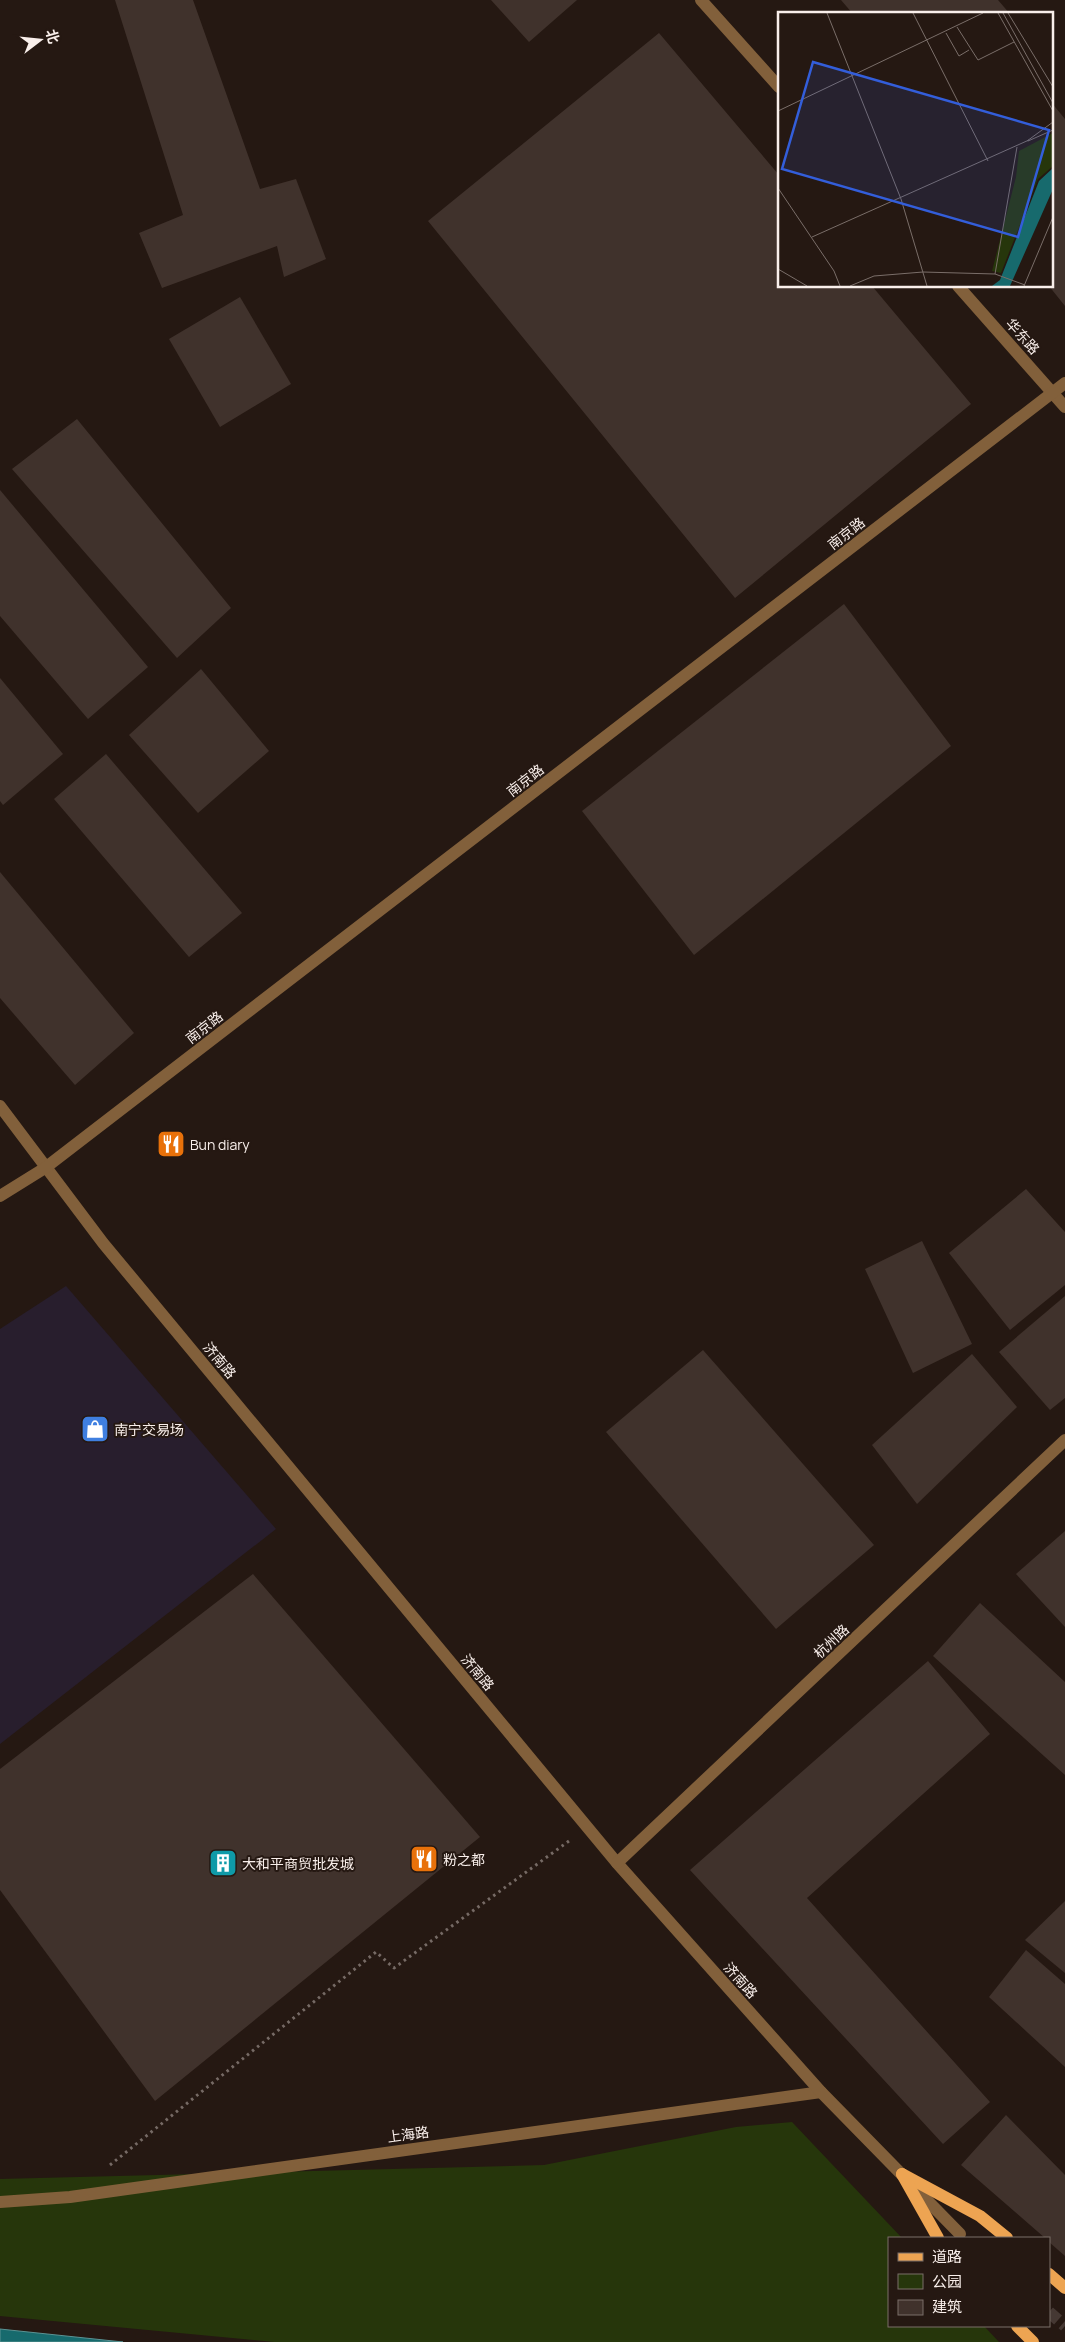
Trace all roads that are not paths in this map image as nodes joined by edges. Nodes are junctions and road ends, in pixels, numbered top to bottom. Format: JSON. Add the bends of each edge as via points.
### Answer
{"nodes":[{"id":1,"x":701,"y":0,"type":"edge"},
{"id":2,"x":778,"y":86,"type":"edge"},
{"id":3,"x":960,"y":288,"type":"edge"},
{"id":4,"x":1065,"y":383,"type":"edge"},
{"id":5,"x":1053,"y":392,"type":"junction"},
{"id":6,"x":1065,"y":406,"type":"edge"},
{"id":7,"x":0,"y":1106,"type":"edge"},
{"id":8,"x":44,"y":1168,"type":"junction"},
{"id":9,"x":0,"y":1196,"type":"edge"},
{"id":10,"x":1065,"y":1440,"type":"edge"},
{"id":11,"x":617,"y":1863,"type":"junction"},
{"id":12,"x":821,"y":2092,"type":"junction"},
{"id":13,"x":902,"y":2174,"type":"junction"},
{"id":14,"x":0,"y":2202,"type":"edge"},
{"id":15,"x":960,"y":2234,"type":"dead end"},
{"id":16,"x":937,"y":2237,"type":"edge"},
{"id":17,"x":1006,"y":2237,"type":"edge"},
{"id":18,"x":1050,"y":2275,"type":"edge"},
{"id":19,"x":1065,"y":2288,"type":"edge"},
{"id":20,"x":1018,"y":2327,"type":"edge"},
{"id":21,"x":1033,"y":2342,"type":"edge"}],
"edges":[{"from":1,"to":2,"type":"street"},
{"from":3,"to":5,"type":"street","name":"华东路"},
{"from":4,"to":5,"type":"street","name":"南京路"},
{"from":5,"to":6,"type":"street","name":"华东路"},
{"from":5,"to":8,"type":"street","name":"南京路"},
{"from":7,"to":8,"type":"street","name":"济南路"},
{"from":8,"to":9,"type":"street","name":"南京路"},
{"from":8,"to":11,"type":"street","name":"济南路","via":[[109,1251]]},
{"from":10,"to":11,"type":"street","name":"杭州路"},
{"from":11,"to":12,"type":"street","name":"济南路"},
{"from":12,"to":13,"type":"street","name":"济南路"},
{"from":12,"to":14,"type":"street","name":"上海路","via":[[70,2197]]},
{"from":13,"to":15,"type":"street","name":"济南路"},
{"from":13,"to":16,"type":"main road"},
{"from":13,"to":17,"type":"main road","via":[[980,2216]]},
{"from":18,"to":19,"type":"main road"},
{"from":20,"to":21,"type":"main road"}]}
